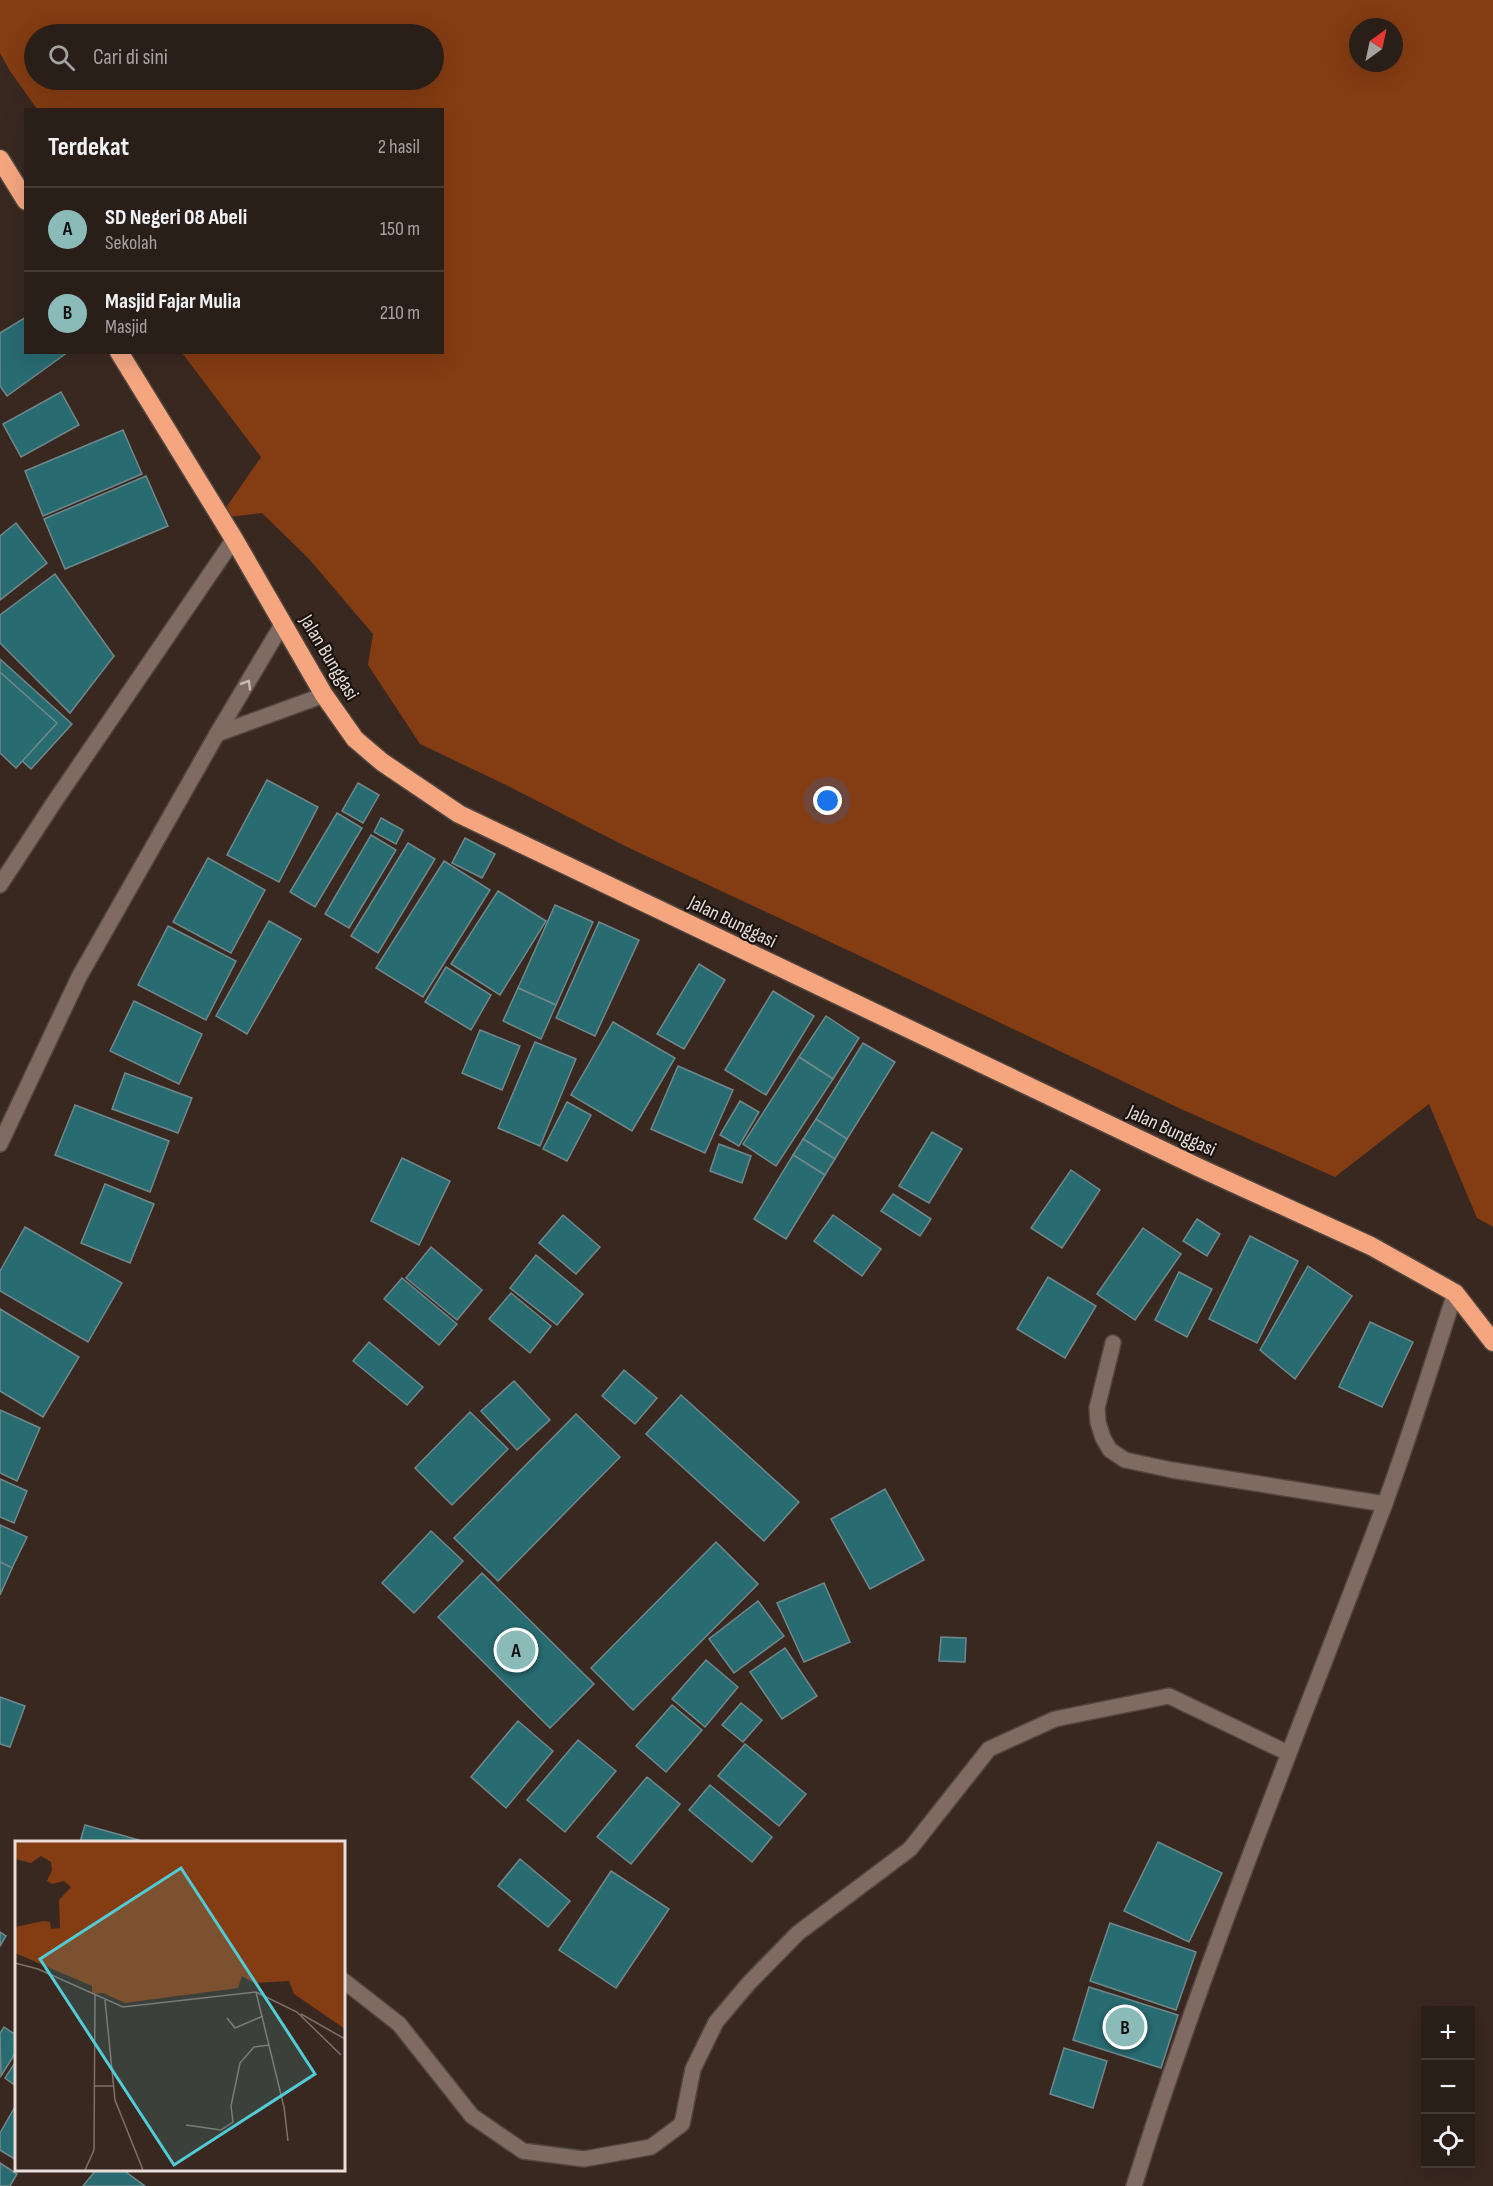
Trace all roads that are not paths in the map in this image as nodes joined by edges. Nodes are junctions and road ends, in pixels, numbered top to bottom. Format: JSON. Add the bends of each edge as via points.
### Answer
{"nodes":[{"id":1,"x":0,"y":159,"type":"edge"},
{"id":2,"x":24,"y":198,"type":"edge"},
{"id":3,"x":120,"y":354,"type":"edge"},
{"id":4,"x":234,"y":539,"type":"junction"},
{"id":5,"x":283,"y":623,"type":"junction"},
{"id":6,"x":324,"y":695,"type":"junction"},
{"id":7,"x":216,"y":734,"type":"junction"},
{"id":8,"x":0,"y":885,"type":"edge"},
{"id":9,"x":0,"y":1144,"type":"edge"},
{"id":10,"x":1455,"y":1293,"type":"junction"},
{"id":11,"x":1493,"y":1342,"type":"edge"},
{"id":12,"x":1113,"y":1343,"type":"dead end"},
{"id":13,"x":1385,"y":1504,"type":"junction"},
{"id":14,"x":1288,"y":1753,"type":"junction"},
{"id":15,"x":345,"y":1982,"type":"edge"},
{"id":16,"x":1134,"y":2186,"type":"edge"}],
"edges":[{"from":1,"to":2,"type":"highway"},
{"from":3,"to":4,"type":"highway","name":"Jalan Bunggasi"},
{"from":4,"to":5,"type":"highway","name":"Jalan Bunggasi"},
{"from":4,"to":8,"type":"street"},
{"from":5,"to":6,"type":"highway","name":"Jalan Bunggasi"},
{"from":7,"to":5,"type":"street","one_way":true},
{"from":6,"to":7,"type":"street"},
{"from":6,"to":10,"type":"highway","name":"Jalan Bunggasi","via":[[355,739],[459,814],[1371,1246]]},
{"from":7,"to":9,"type":"street","via":[[79,977]]},
{"from":10,"to":11,"type":"highway","name":"Jalan Bunggasi"},
{"from":10,"to":13,"type":"street"},
{"from":12,"to":13,"type":"street","via":[[1097,1408],[1098,1422],[1110,1450],[1125,1460]]},
{"from":13,"to":14,"type":"street"},
{"from":14,"to":15,"type":"street","via":[[1169,1696],[1055,1719],[989,1749],[910,1849],[798,1933],[749,1983],[716,2022],[693,2069],[682,2124],[651,2147],[584,2159],[523,2151],[472,2116],[399,2024]]},
{"from":14,"to":16,"type":"street","via":[[1166,2084]]}]}
